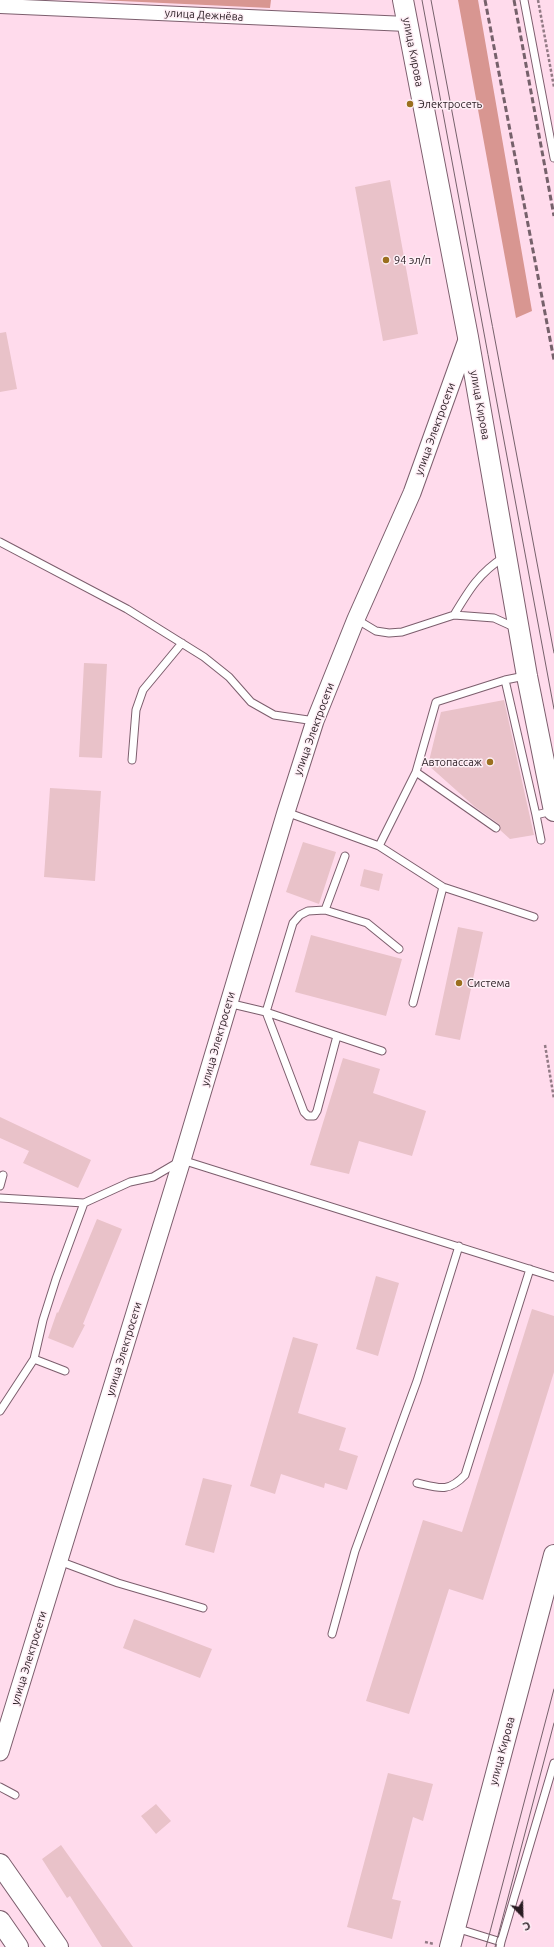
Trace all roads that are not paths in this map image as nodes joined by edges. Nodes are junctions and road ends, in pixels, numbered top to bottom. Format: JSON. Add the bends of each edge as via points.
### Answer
{"nodes":[{"id":1,"x":403,"y":0,"type":"edge"},
{"id":2,"x":524,"y":0,"type":"edge"},
{"id":3,"x":0,"y":6,"type":"edge"},
{"id":4,"x":407,"y":24,"type":"junction"},
{"id":5,"x":554,"y":158,"type":"edge"},
{"id":6,"x":468,"y":337,"type":"junction"},
{"id":7,"x":0,"y":542,"type":"edge"},
{"id":8,"x":506,"y":555,"type":"junction"},
{"id":9,"x":454,"y":615,"type":"junction"},
{"id":10,"x":356,"y":619,"type":"junction"},
{"id":11,"x":519,"y":629,"type":"junction"},
{"id":12,"x":182,"y":643,"type":"junction"},
{"id":13,"x":528,"y":676,"type":"junction"},
{"id":14,"x":505,"y":680,"type":"junction"},
{"id":15,"x":315,"y":721,"type":"junction"},
{"id":16,"x":132,"y":760,"type":"dead end"},
{"id":17,"x":416,"y":772,"type":"junction"},
{"id":18,"x":286,"y":812,"type":"junction"},
{"id":19,"x":548,"y":812,"type":"edge"},
{"id":20,"x":496,"y":828,"type":"dead end"},
{"id":21,"x":541,"y":840,"type":"dead end"},
{"id":22,"x":379,"y":846,"type":"junction"},
{"id":23,"x":345,"y":856,"type":"dead end"},
{"id":24,"x":443,"y":887,"type":"junction"},
{"id":25,"x":325,"y":910,"type":"junction"},
{"id":26,"x":534,"y":917,"type":"dead end"},
{"id":27,"x":399,"y":949,"type":"dead end"},
{"id":28,"x":413,"y":1003,"type":"dead end"},
{"id":29,"x":225,"y":1004,"type":"junction"},
{"id":30,"x":266,"y":1012,"type":"junction"},
{"id":31,"x":336,"y":1036,"type":"junction"},
{"id":32,"x":382,"y":1051,"type":"dead end"},
{"id":33,"x":182,"y":1160,"type":"junction"},
{"id":34,"x":3,"y":1176,"type":"dead end"},
{"id":35,"x":0,"y":1186,"type":"edge"},
{"id":36,"x":0,"y":1198,"type":"edge"},
{"id":37,"x":84,"y":1203,"type":"junction"},
{"id":38,"x":459,"y":1246,"type":"junction"},
{"id":39,"x":530,"y":1269,"type":"junction"},
{"id":40,"x":554,"y":1276,"type":"edge"},
{"id":41,"x":34,"y":1359,"type":"junction"},
{"id":42,"x":65,"y":1371,"type":"dead end"},
{"id":43,"x":0,"y":1411,"type":"edge"},
{"id":44,"x":417,"y":1483,"type":"dead end"},
{"id":45,"x":554,"y":1555,"type":"edge"},
{"id":46,"x":59,"y":1561,"type":"junction"},
{"id":47,"x":203,"y":1608,"type":"dead end"},
{"id":48,"x":332,"y":1634,"type":"dead end"},
{"id":49,"x":0,"y":1750,"type":"edge"},
{"id":50,"x":554,"y":1763,"type":"edge"},
{"id":51,"x":0,"y":1787,"type":"edge"},
{"id":52,"x":15,"y":1795,"type":"dead end"},
{"id":53,"x":0,"y":1864,"type":"edge"},
{"id":54,"x":0,"y":1921,"type":"edge"},
{"id":55,"x":453,"y":1938,"type":"edge"},
{"id":56,"x":500,"y":1945,"type":"edge"},
{"id":57,"x":18,"y":1947,"type":"edge"},
{"id":58,"x":58,"y":1947,"type":"edge"}],
"edges":[{"from":1,"to":4,"type":"main road","name":"улица Кирова"},
{"from":2,"to":5,"type":"lane"},
{"from":3,"to":4,"type":"street","name":"улица Дежнёва"},
{"from":4,"to":6,"type":"main road","name":"улица Кирова"},
{"from":6,"to":8,"type":"main road","name":"улица Кирова"},
{"from":6,"to":10,"type":"street","name":"улица Электросети","via":[[412,493]]},
{"from":7,"to":12,"type":"lane","via":[[127,609]]},
{"from":8,"to":9,"type":"lane","via":[[490,566],[474,583]]},
{"from":8,"to":11,"type":"main road","name":"улица Кирова"},
{"from":9,"to":10,"type":"lane","via":[[402,632],[389,633],[376,631]]},
{"from":9,"to":11,"type":"lane","via":[[494,618]]},
{"from":10,"to":15,"type":"street","name":"улица Электросети"},
{"from":11,"to":13,"type":"main road","name":"улица Кирова"},
{"from":12,"to":15,"type":"lane","via":[[229,677],[251,702],[274,715]]},
{"from":12,"to":16,"type":"lane","via":[[143,690],[136,710]]},
{"from":13,"to":14,"type":"lane"},
{"from":13,"to":19,"type":"main road","name":"улица Кирова"},
{"from":14,"to":17,"type":"lane","via":[[436,702]]},
{"from":14,"to":19,"type":"lane"},
{"from":15,"to":18,"type":"street","name":"улица Электросети"},
{"from":17,"to":20,"type":"lane"},
{"from":17,"to":22,"type":"lane"},
{"from":18,"to":22,"type":"lane"},
{"from":18,"to":29,"type":"street","name":"улица Электросети"},
{"from":19,"to":21,"type":"lane"},
{"from":22,"to":24,"type":"lane"},
{"from":23,"to":25,"type":"lane"},
{"from":24,"to":26,"type":"lane"},
{"from":24,"to":28,"type":"lane"},
{"from":25,"to":27,"type":"lane","via":[[367,923]]},
{"from":25,"to":30,"type":"lane","via":[[308,911],[293,923]]},
{"from":29,"to":30,"type":"lane"},
{"from":29,"to":33,"type":"street","name":"улица Электросети"},
{"from":30,"to":31,"type":"lane"},
{"from":30,"to":31,"type":"lane","via":[[304,1112],[308,1116],[314,1116],[317,1111]]},
{"from":31,"to":32,"type":"lane"},
{"from":33,"to":37,"type":"lane","via":[[153,1176],[130,1182]]},
{"from":33,"to":38,"type":"lane"},
{"from":33,"to":46,"type":"street","name":"улица Электросети"},
{"from":34,"to":35,"type":"lane"},
{"from":36,"to":37,"type":"lane"},
{"from":37,"to":41,"type":"lane","via":[[56,1278]]},
{"from":38,"to":39,"type":"lane"},
{"from":38,"to":48,"type":"lane","via":[[417,1381],[356,1551]]},
{"from":39,"to":40,"type":"lane"},
{"from":39,"to":44,"type":"lane","via":[[465,1475],[456,1484],[443,1489]]},
{"from":41,"to":42,"type":"lane"},
{"from":41,"to":43,"type":"lane"},
{"from":45,"to":55,"type":"main road","name":"улица Кирова"},
{"from":46,"to":47,"type":"lane","via":[[118,1584]]},
{"from":46,"to":49,"type":"street","name":"улица Электросети"},
{"from":50,"to":56,"type":"lane"},
{"from":51,"to":52,"type":"lane"},
{"from":53,"to":58,"type":"main road"},
{"from":54,"to":57,"type":"main road"},
{"from":55,"to":56,"type":"lane"}]}
